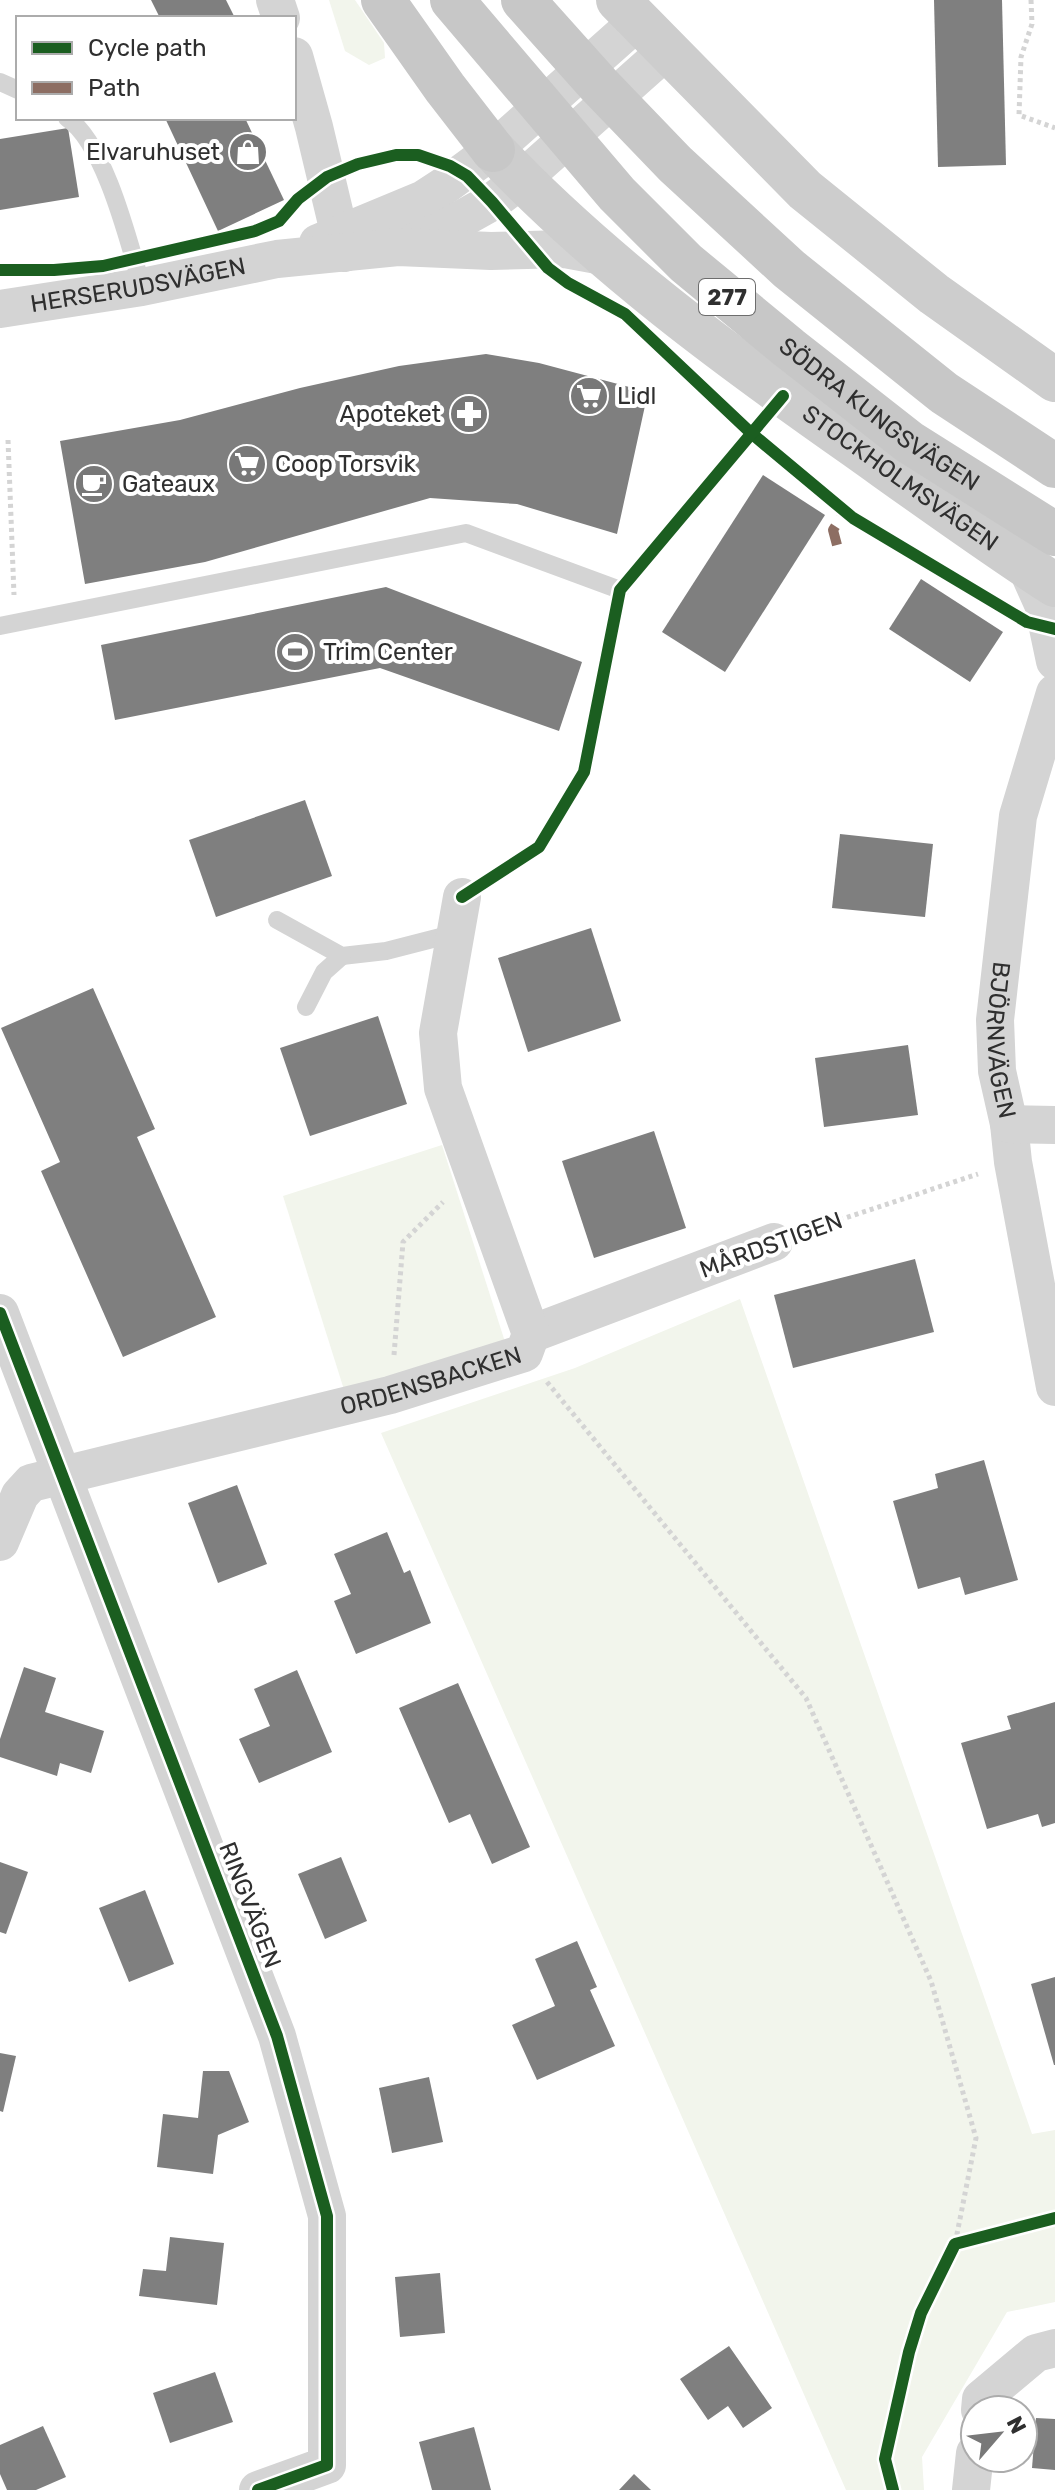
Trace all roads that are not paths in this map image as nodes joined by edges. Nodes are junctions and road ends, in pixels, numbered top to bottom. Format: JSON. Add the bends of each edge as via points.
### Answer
{"nodes":[{"id":1,"x":383,"y":0,"type":"edge"},
{"id":2,"x":452,"y":0,"type":"edge"},
{"id":3,"x":523,"y":0,"type":"edge"},
{"id":4,"x":637,"y":37,"type":"edge"},
{"id":5,"x":296,"y":63,"type":"edge"},
{"id":6,"x":70,"y":120,"type":"edge"},
{"id":7,"x":520,"y":154,"type":"junction"},
{"id":8,"x":341,"y":244,"type":"junction"},
{"id":9,"x":398,"y":247,"type":"junction"},
{"id":10,"x":608,"y":257,"type":"junction"},
{"id":11,"x":142,"y":287,"type":"junction"},
{"id":12,"x":0,"y":309,"type":"edge"},
{"id":13,"x":1055,"y":380,"type":"edge"},
{"id":14,"x":1055,"y":466,"type":"edge"},
{"id":15,"x":1055,"y":534,"type":"edge"},
{"id":16,"x":1040,"y":575,"type":"edge"},
{"id":17,"x":620,"y":590,"type":"dead end"},
{"id":18,"x":8,"y":625,"type":"edge"},
{"id":19,"x":1055,"y":661,"type":"edge"},
{"id":20,"x":1055,"y":693,"type":"edge"},
{"id":21,"x":459,"y":915,"type":"joint"},
{"id":22,"x":277,"y":920,"type":"dead end"},
{"id":23,"x":342,"y":956,"type":"junction"},
{"id":24,"x":306,"y":1007,"type":"dead end"},
{"id":25,"x":1009,"y":1124,"type":"junction"},
{"id":26,"x":1055,"y":1125,"type":"edge"},
{"id":27,"x":774,"y":1242,"type":"road end"},
{"id":28,"x":0,"y":1313,"type":"edge"},
{"id":29,"x":527,"y":1343,"type":"junction"},
{"id":30,"x":1055,"y":1387,"type":"edge"},
{"id":31,"x":62,"y":1474,"type":"junction"},
{"id":32,"x":0,"y":1542,"type":"edge"},
{"id":33,"x":1055,"y":2348,"type":"edge"},
{"id":34,"x":987,"y":2394,"type":"edge"},
{"id":35,"x":332,"y":2478,"type":"edge"},
{"id":36,"x":258,"y":2490,"type":"edge"}],
"edges":[{"from":1,"to":7,"type":"main road","via":[[445,88]]},
{"from":2,"to":15,"type":"main road","name":"SÖDRA KUNGSVÄGEN","number":"277","via":[[617,194],[686,263],[909,442]]},
{"from":3,"to":14,"type":"main road","number":"277","via":[[675,164],[789,269],[944,393]]},
{"from":4,"to":7,"type":"street"},
{"from":4,"to":13,"type":"street","via":[[805,190],[934,294]]},
{"from":5,"to":8,"type":"street"},
{"from":6,"to":11,"type":"lane","via":[[79,126],[104,171]]},
{"from":7,"to":8,"type":"street","name":"HERSERUDSVÄGEN"},
{"from":7,"to":9,"type":"street","name":"HERSERUDSVÄGEN","via":[[466,218]]},
{"from":7,"to":10,"type":"street","name":"STOCKHOLMSVÄGEN"},
{"from":8,"to":9,"type":"street","name":"HERSERUDSVÄGEN"},
{"from":8,"to":11,"type":"street","name":"HERSERUDSVÄGEN"},
{"from":9,"to":10,"type":"street","name":"HERSERUDSVÄGEN","via":[[565,249]]},
{"from":10,"to":16,"type":"street","name":"STOCKHOLMSVÄGEN","via":[[783,396]]},
{"from":11,"to":12,"type":"street","name":"HERSERUDSVÄGEN"},
{"from":16,"to":19,"type":"street"},
{"from":17,"to":18,"type":"lane","via":[[466,533]]},
{"from":20,"to":25,"type":"street","name":"BJÖRNVÄGEN","via":[[1018,816],[995,1020],[997,1071]]},
{"from":21,"to":23,"type":"lane","via":[[386,951]]},
{"from":21,"to":29,"type":"street","name":"ORDENSBACKEN","via":[[438,1033],[443,1088]]},
{"from":22,"to":23,"type":"lane"},
{"from":23,"to":24,"type":"lane","via":[[324,972]]},
{"from":25,"to":26,"type":"street"},
{"from":25,"to":30,"type":"street","name":"BJÖRNVÄGEN"},
{"from":27,"to":29,"type":"street","name":"MÅRDSTIGEN"},
{"from":28,"to":31,"type":"street","name":"RINGVÄGEN"},
{"from":29,"to":31,"type":"street","name":"ORDENSBACKEN","via":[[390,1395]]},
{"from":31,"to":32,"type":"street","name":"ORDENSBACKEN","via":[[31,1483],[20,1495]]},
{"from":31,"to":35,"type":"street","name":"RINGVÄGEN","via":[[277,2036],[327,2216]]},
{"from":33,"to":34,"type":"street","via":[[1036,2353]]},
{"from":35,"to":36,"type":"street","name":"RINGVÄGEN"}]}
